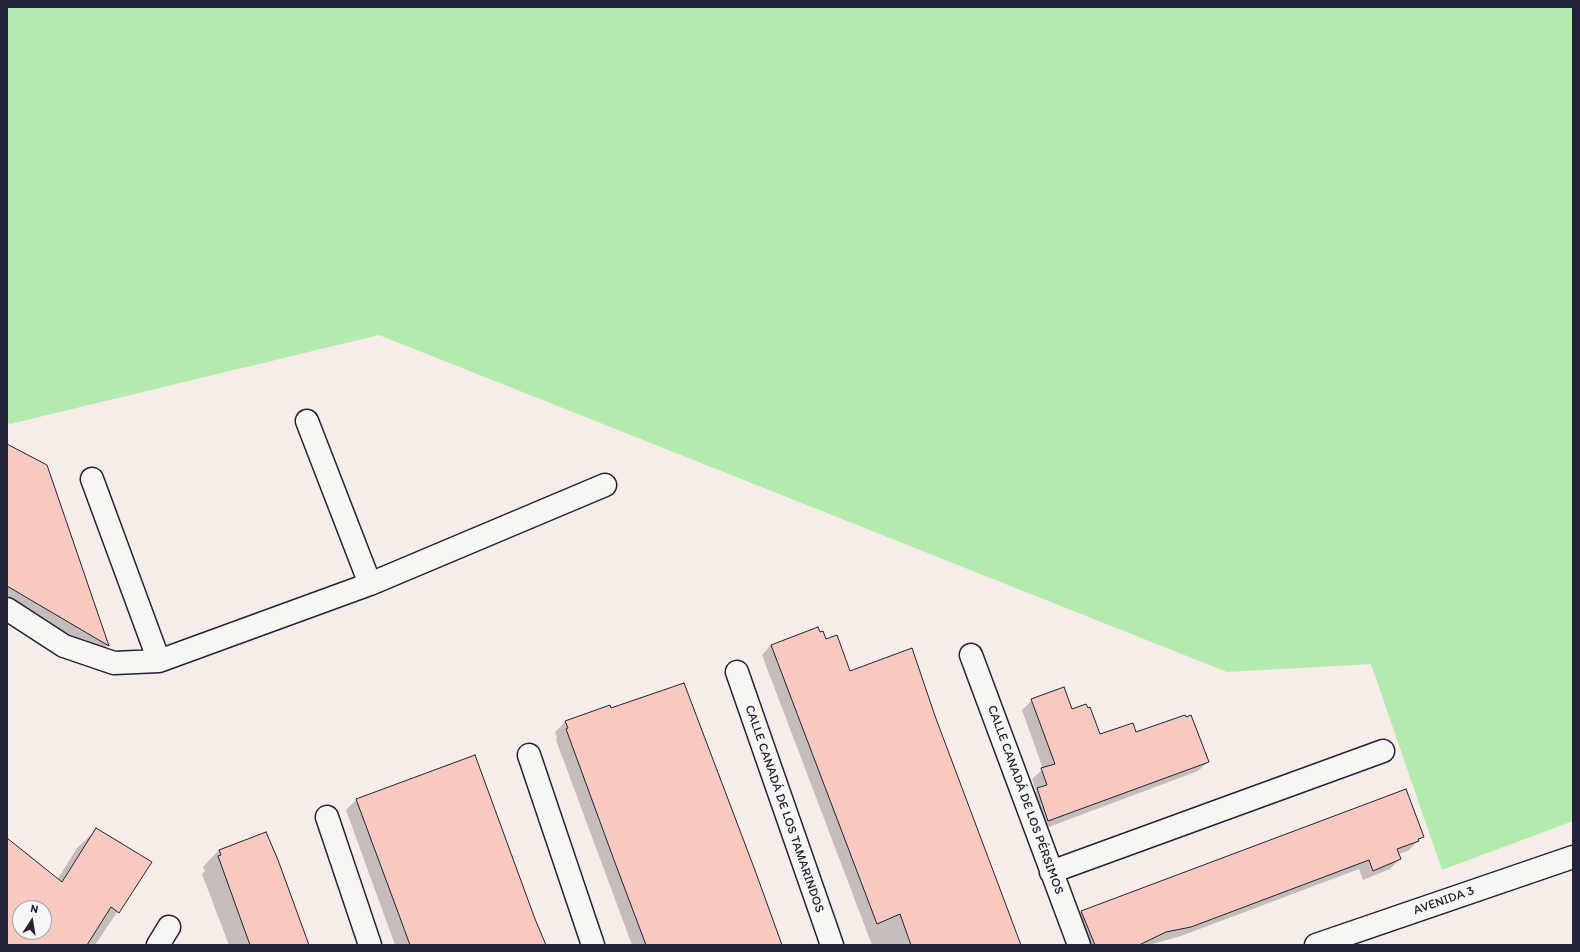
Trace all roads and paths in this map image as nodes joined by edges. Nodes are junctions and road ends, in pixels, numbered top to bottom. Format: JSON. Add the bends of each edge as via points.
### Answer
{"nodes":[{"id":1,"x":307,"y":421,"type":"dead end"},
{"id":2,"x":92,"y":479,"type":"dead end"},
{"id":3,"x":605,"y":486,"type":"dead end"},
{"id":4,"x":370,"y":584,"type":"junction"},
{"id":5,"x":7,"y":609,"type":"edge"},
{"id":6,"x":971,"y":655,"type":"dead end"},
{"id":7,"x":159,"y":661,"type":"junction"},
{"id":8,"x":736,"y":672,"type":"dead end"},
{"id":9,"x":1383,"y":751,"type":"dead end"},
{"id":10,"x":529,"y":755,"type":"dead end"},
{"id":11,"x":327,"y":817,"type":"dead end"},
{"id":12,"x":1573,"y":857,"type":"edge"},
{"id":13,"x":1051,"y":872,"type":"junction"},
{"id":14,"x":370,"y":945,"type":"edge"},
{"id":15,"x":593,"y":945,"type":"edge"},
{"id":16,"x":832,"y":945,"type":"edge"},
{"id":17,"x":1078,"y":945,"type":"edge"},
{"id":18,"x":1316,"y":945,"type":"edge"}],
"edges":[{"from":1,"to":4,"type":"street"},
{"from":2,"to":7,"type":"street"},
{"from":3,"to":4,"type":"street"},
{"from":4,"to":7,"type":"street"},
{"from":5,"to":7,"type":"street","via":[[64,646],[114,663]]},
{"from":6,"to":13,"type":"street","name":"CALLE CANADÁ DE LOS PÉRSIMOS"},
{"from":8,"to":16,"type":"street","name":"CALLE CANADÁ DE LOS TAMARINDOS"},
{"from":9,"to":13,"type":"street"},
{"from":10,"to":15,"type":"street"},
{"from":11,"to":14,"type":"street"},
{"from":12,"to":18,"type":"street","name":"AVENIDA 3"},
{"from":13,"to":17,"type":"street","name":"CALLE CANADÁ DE LOS PÉRSIMOS"}]}
